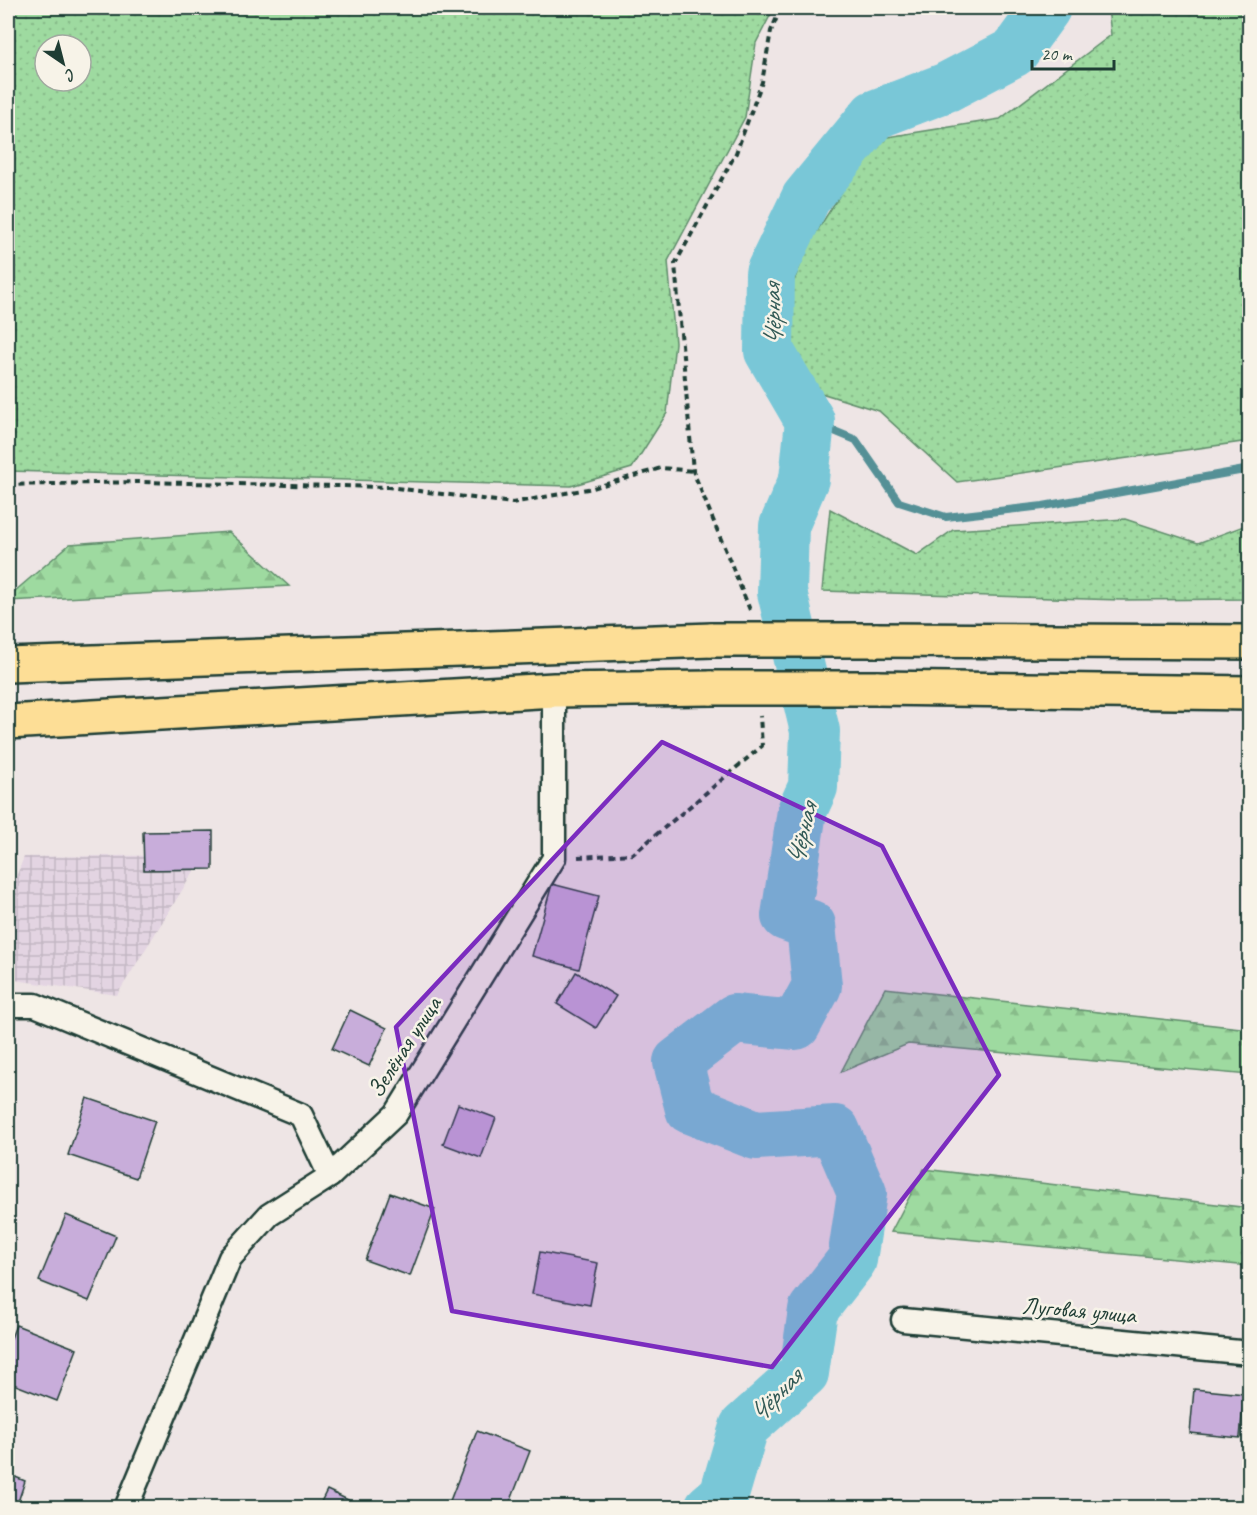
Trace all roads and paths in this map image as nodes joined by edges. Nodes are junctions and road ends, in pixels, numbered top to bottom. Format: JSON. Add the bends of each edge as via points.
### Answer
{"nodes":[{"id":1,"x":782,"y":8,"type":"edge"},
{"id":2,"x":693,"y":471,"type":"junction"},
{"id":3,"x":8,"y":485,"type":"edge"},
{"id":4,"x":751,"y":620,"type":"dead end"},
{"id":5,"x":1250,"y":642,"type":"edge"},
{"id":6,"x":8,"y":665,"type":"edge"},
{"id":7,"x":554,"y":690,"type":"junction"},
{"id":8,"x":1250,"y":693,"type":"edge"},
{"id":9,"x":759,"y":711,"type":"dead end"},
{"id":10,"x":8,"y":722,"type":"edge"},
{"id":11,"x":554,"y":858,"type":"junction"},
{"id":12,"x":8,"y":1005,"type":"edge"},
{"id":13,"x":330,"y":1176,"type":"junction"},
{"id":14,"x":903,"y":1320,"type":"dead end"},
{"id":15,"x":1250,"y":1353,"type":"edge"},
{"id":16,"x":126,"y":1508,"type":"edge"}],
"edges":[{"from":1,"to":2,"type":"path","via":[[771,30],[762,82],[736,153],[675,264]]},
{"from":2,"to":3,"type":"path","via":[[661,468],[593,488],[512,503],[388,487],[140,482]]},
{"from":2,"to":4,"type":"path","via":[[750,608]]},
{"from":5,"to":6,"type":"main road","bridge":true,"via":[[712,640]]},
{"from":7,"to":8,"type":"main road","bridge":true,"via":[[876,688]]},
{"from":7,"to":10,"type":"main road"},
{"from":7,"to":11,"type":"street"},
{"from":9,"to":11,"type":"path","via":[[762,746],[633,854]]},
{"from":11,"to":13,"type":"street","name":"Зелёная улица","via":[[396,1114]]},
{"from":12,"to":13,"type":"street","via":[[35,1005],[301,1115]]},
{"from":13,"to":16,"type":"street","name":"Зелёная улица","via":[[269,1215],[230,1258]]},
{"from":14,"to":15,"type":"street","name":"Луговая улица"}]}
